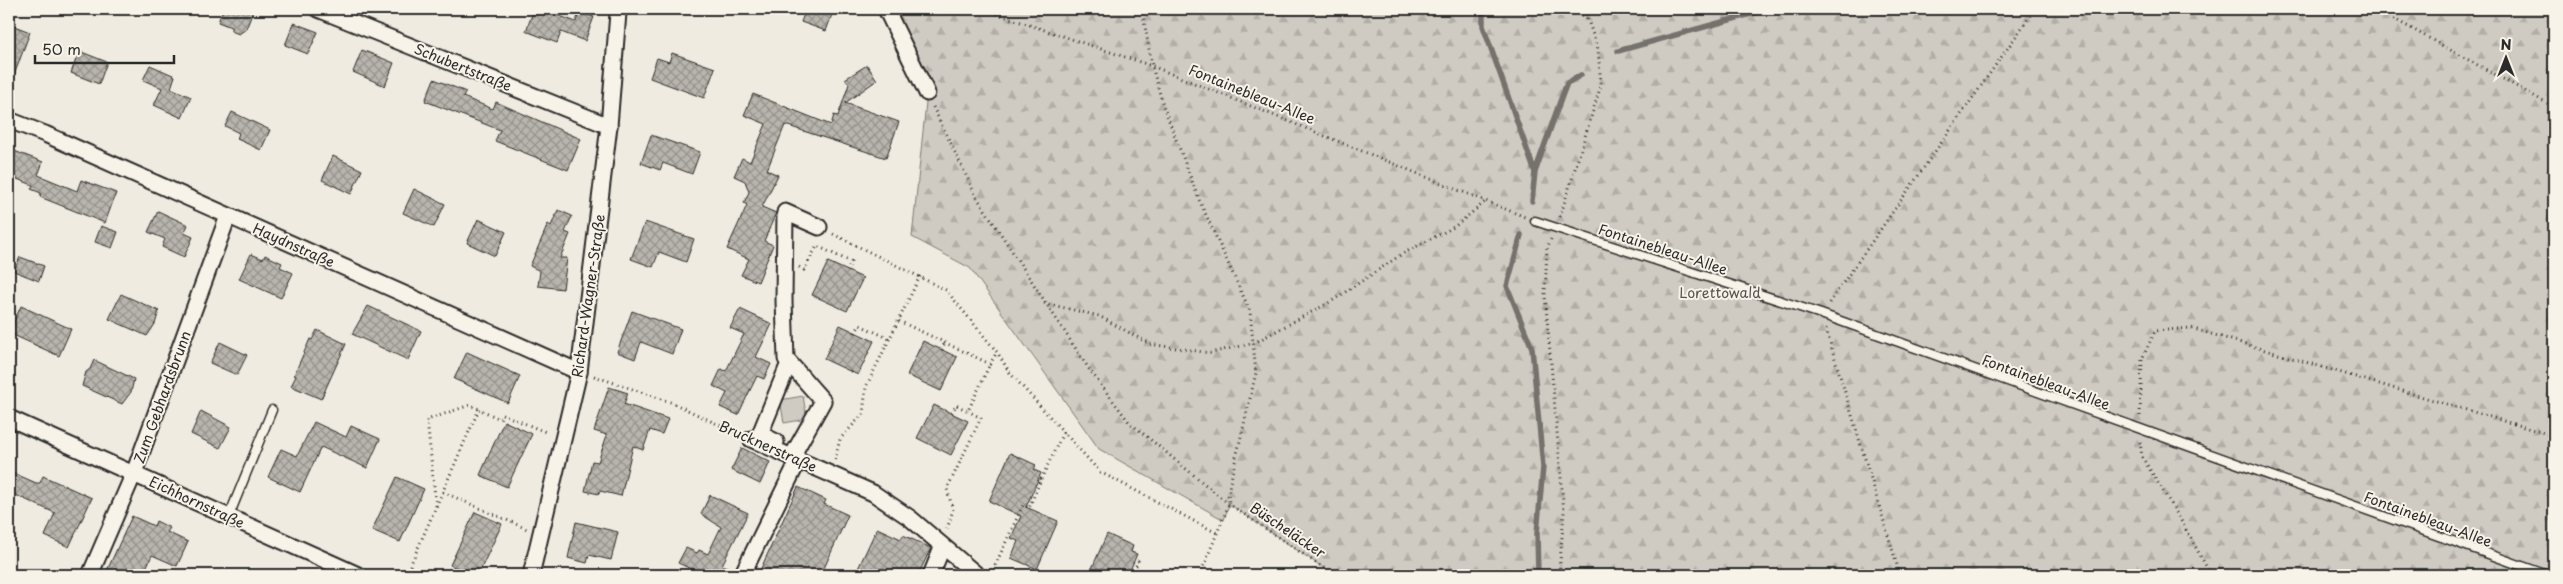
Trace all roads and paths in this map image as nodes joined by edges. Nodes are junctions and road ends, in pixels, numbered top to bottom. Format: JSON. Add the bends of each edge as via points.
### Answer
{"nodes":[{"id":1,"x":318,"y":9,"type":"edge"},
{"id":2,"x":886,"y":9,"type":"edge"},
{"id":3,"x":982,"y":9,"type":"edge"},
{"id":4,"x":1142,"y":9,"type":"edge"},
{"id":5,"x":1574,"y":9,"type":"edge"},
{"id":6,"x":1584,"y":9,"type":"edge"},
{"id":7,"x":2035,"y":9,"type":"edge"},
{"id":8,"x":2376,"y":9,"type":"edge"},
{"id":9,"x":618,"y":13,"type":"dead end"},
{"id":10,"x":1589,"y":20,"type":"junction"},
{"id":11,"x":1152,"y":66,"type":"junction"},
{"id":12,"x":927,"y":93,"type":"joint"},
{"id":13,"x":2554,"y":108,"type":"edge"},
{"id":14,"x":9,"y":120,"type":"edge"},
{"id":15,"x":609,"y":126,"type":"junction"},
{"id":16,"x":1485,"y":202,"type":"junction"},
{"id":17,"x":1510,"y":210,"type":"dead end"},
{"id":18,"x":228,"y":216,"type":"junction"},
{"id":19,"x":1535,"y":221,"type":"dead end"},
{"id":20,"x":819,"y":227,"type":"joint"},
{"id":21,"x":1556,"y":227,"type":"junction"},
{"id":22,"x":785,"y":261,"type":"junction"},
{"id":23,"x":848,"y":271,"type":"dead end"},
{"id":24,"x":920,"y":276,"type":"junction"},
{"id":25,"x":1044,"y":302,"type":"junction"},
{"id":26,"x":1821,"y":314,"type":"junction"},
{"id":27,"x":899,"y":321,"type":"junction"},
{"id":28,"x":855,"y":333,"type":"dead end"},
{"id":29,"x":890,"y":339,"type":"junction"},
{"id":30,"x":945,"y":342,"type":"junction"},
{"id":31,"x":1254,"y":343,"type":"junction"},
{"id":32,"x":942,"y":350,"type":"dead end"},
{"id":33,"x":997,"y":352,"type":"junction"},
{"id":34,"x":788,"y":363,"type":"junction"},
{"id":35,"x":990,"y":364,"type":"junction"},
{"id":36,"x":579,"y":372,"type":"junction"},
{"id":37,"x":479,"y":409,"type":"junction"},
{"id":38,"x":272,"y":410,"type":"dead end"},
{"id":39,"x":968,"y":411,"type":"junction"},
{"id":40,"x":952,"y":413,"type":"dead end"},
{"id":41,"x":9,"y":418,"type":"edge"},
{"id":42,"x":2139,"y":428,"type":"junction"},
{"id":43,"x":1064,"y":431,"type":"junction"},
{"id":44,"x":2554,"y":436,"type":"edge"},
{"id":45,"x":751,"y":439,"type":"joint"},
{"id":46,"x":564,"y":440,"type":"junction"},
{"id":47,"x":797,"y":456,"type":"junction"},
{"id":48,"x":134,"y":473,"type":"junction"},
{"id":49,"x":830,"y":473,"type":"junction"},
{"id":50,"x":443,"y":492,"type":"junction"},
{"id":51,"x":1229,"y":504,"type":"junction"},
{"id":52,"x":436,"y":506,"type":"junction"},
{"id":53,"x":229,"y":516,"type":"junction"},
{"id":54,"x":1217,"y":533,"type":"junction"},
{"id":55,"x":542,"y":536,"type":"junction"},
{"id":56,"x":942,"y":548,"type":"junction"},
{"id":57,"x":1135,"y":560,"type":"dead end"},
{"id":58,"x":90,"y":575,"type":"edge"},
{"id":59,"x":358,"y":575,"type":"edge"},
{"id":60,"x":406,"y":575,"type":"edge"},
{"id":61,"x":531,"y":575,"type":"edge"},
{"id":62,"x":742,"y":575,"type":"edge"},
{"id":63,"x":931,"y":575,"type":"edge"},
{"id":64,"x":977,"y":575,"type":"edge"},
{"id":65,"x":991,"y":575,"type":"edge"},
{"id":66,"x":1132,"y":575,"type":"edge"},
{"id":67,"x":1200,"y":575,"type":"edge"},
{"id":68,"x":1334,"y":575,"type":"edge"},
{"id":69,"x":1559,"y":575,"type":"edge"},
{"id":70,"x":1900,"y":575,"type":"edge"},
{"id":71,"x":2211,"y":575,"type":"edge"},
{"id":72,"x":2546,"y":575,"type":"edge"}],
"edges":[{"from":1,"to":15,"type":"street","name":"Schubertstraße"},
{"from":2,"to":12,"type":"street"},
{"from":3,"to":11,"type":"path","name":"Fontainebleau-Allee"},
{"from":4,"to":11,"type":"path"},
{"from":5,"to":10,"type":"path"},
{"from":6,"to":10,"type":"path"},
{"from":7,"to":26,"type":"path"},
{"from":8,"to":13,"type":"path"},
{"from":9,"to":15,"type":"street","name":"Richard-Wagner-Straße"},
{"from":10,"to":21,"type":"path","via":[[1598,49],[1601,85]]},
{"from":11,"to":16,"type":"path","name":"Fontainebleau-Allee"},
{"from":11,"to":31,"type":"path","via":[[1163,105],[1200,202],[1250,311]]},
{"from":12,"to":25,"type":"path","name":"Büscheläcker","via":[[976,196]]},
{"from":14,"to":18,"type":"street","name":"Haydnstraße"},
{"from":15,"to":36,"type":"street","name":"Richard-Wagner-Straße"},
{"from":16,"to":17,"type":"path","name":"Fontainebleau-Allee"},
{"from":16,"to":31,"type":"path","via":[[1454,226],[1402,254],[1332,301]]},
{"from":18,"to":36,"type":"street","name":"Haydnstraße"},
{"from":18,"to":48,"type":"street","name":"Zum Gebhardsbrunn"},
{"from":19,"to":21,"type":"lane","name":"Fontainebleau-Allee"},
{"from":20,"to":22,"type":"street","via":[[785,212]]},
{"from":20,"to":24,"type":"path"},
{"from":21,"to":26,"type":"lane","name":"Fontainebleau-Allee"},
{"from":21,"to":69,"type":"path","via":[[1547,248],[1545,295],[1564,512]]},
{"from":22,"to":23,"type":"path","via":[[804,270],[817,246],[851,262]]},
{"from":22,"to":34,"type":"street"},
{"from":24,"to":27,"type":"path"},
{"from":24,"to":33,"type":"path","via":[[946,290]]},
{"from":25,"to":31,"type":"path","via":[[1098,316],[1150,344],[1210,353]]},
{"from":25,"to":51,"type":"path","name":"Büscheläcker","via":[[1129,422]]},
{"from":26,"to":42,"type":"lane","name":"Fontainebleau-Allee"},
{"from":26,"to":70,"type":"path"},
{"from":27,"to":29,"type":"path"},
{"from":27,"to":30,"type":"path"},
{"from":28,"to":29,"type":"path","via":[[860,325]]},
{"from":29,"to":49,"type":"path","via":[[866,387],[863,414],[840,439]]},
{"from":30,"to":32,"type":"path"},
{"from":30,"to":35,"type":"path"},
{"from":31,"to":51,"type":"path","via":[[1256,373],[1228,492]]},
{"from":33,"to":35,"type":"path"},
{"from":33,"to":43,"type":"path","via":[[1010,373]]},
{"from":34,"to":47,"type":"street","via":[[823,401]]},
{"from":34,"to":47,"type":"street","via":[[760,434]]},
{"from":35,"to":39,"type":"path"},
{"from":36,"to":45,"type":"path","name":"Brucknerstraße","via":[[673,402]]},
{"from":36,"to":46,"type":"street","name":"Richard-Wagner-Straße"},
{"from":37,"to":46,"type":"path","via":[[500,418],[502,414]]},
{"from":37,"to":50,"type":"path"},
{"from":37,"to":52,"type":"path","via":[[470,405],[428,420]]},
{"from":38,"to":53,"type":"lane"},
{"from":39,"to":40,"type":"path","via":[[956,405]]},
{"from":39,"to":56,"type":"path","via":[[981,418],[948,489],[953,510]]},
{"from":41,"to":48,"type":"street","name":"Eichhornstraße"},
{"from":42,"to":44,"type":"path","via":[[2142,359],[2155,331],[2191,328]]},
{"from":42,"to":71,"type":"path","via":[[2142,457],[2180,517]]},
{"from":42,"to":72,"type":"lane","name":"Fontainebleau-Allee"},
{"from":43,"to":54,"type":"path","via":[[1100,472]]},
{"from":43,"to":65,"type":"path","via":[[1029,508],[1023,506]]},
{"from":45,"to":47,"type":"street","name":"Brucknerstraße"},
{"from":46,"to":55,"type":"street","name":"Richard-Wagner-Straße"},
{"from":47,"to":49,"type":"street","name":"Brucknerstraße"},
{"from":47,"to":62,"type":"street"},
{"from":48,"to":53,"type":"street","name":"Eichhornstraße"},
{"from":48,"to":58,"type":"street","name":"Zum Gebhardsbrunn"},
{"from":49,"to":56,"type":"street","name":"Brucknerstraße","via":[[873,494],[910,518]]},
{"from":50,"to":52,"type":"path"},
{"from":50,"to":55,"type":"path"},
{"from":51,"to":54,"type":"path"},
{"from":51,"to":68,"type":"path","name":"Büscheläcker"},
{"from":52,"to":60,"type":"path"},
{"from":53,"to":59,"type":"street","name":"Eichhornstraße"},
{"from":54,"to":67,"type":"path"},
{"from":55,"to":61,"type":"street","name":"Richard-Wagner-Straße"},
{"from":56,"to":63,"type":"street"},
{"from":56,"to":64,"type":"street","name":"Brucknerstraße"},
{"from":57,"to":66,"type":"path","via":[[1138,561]]}]}
